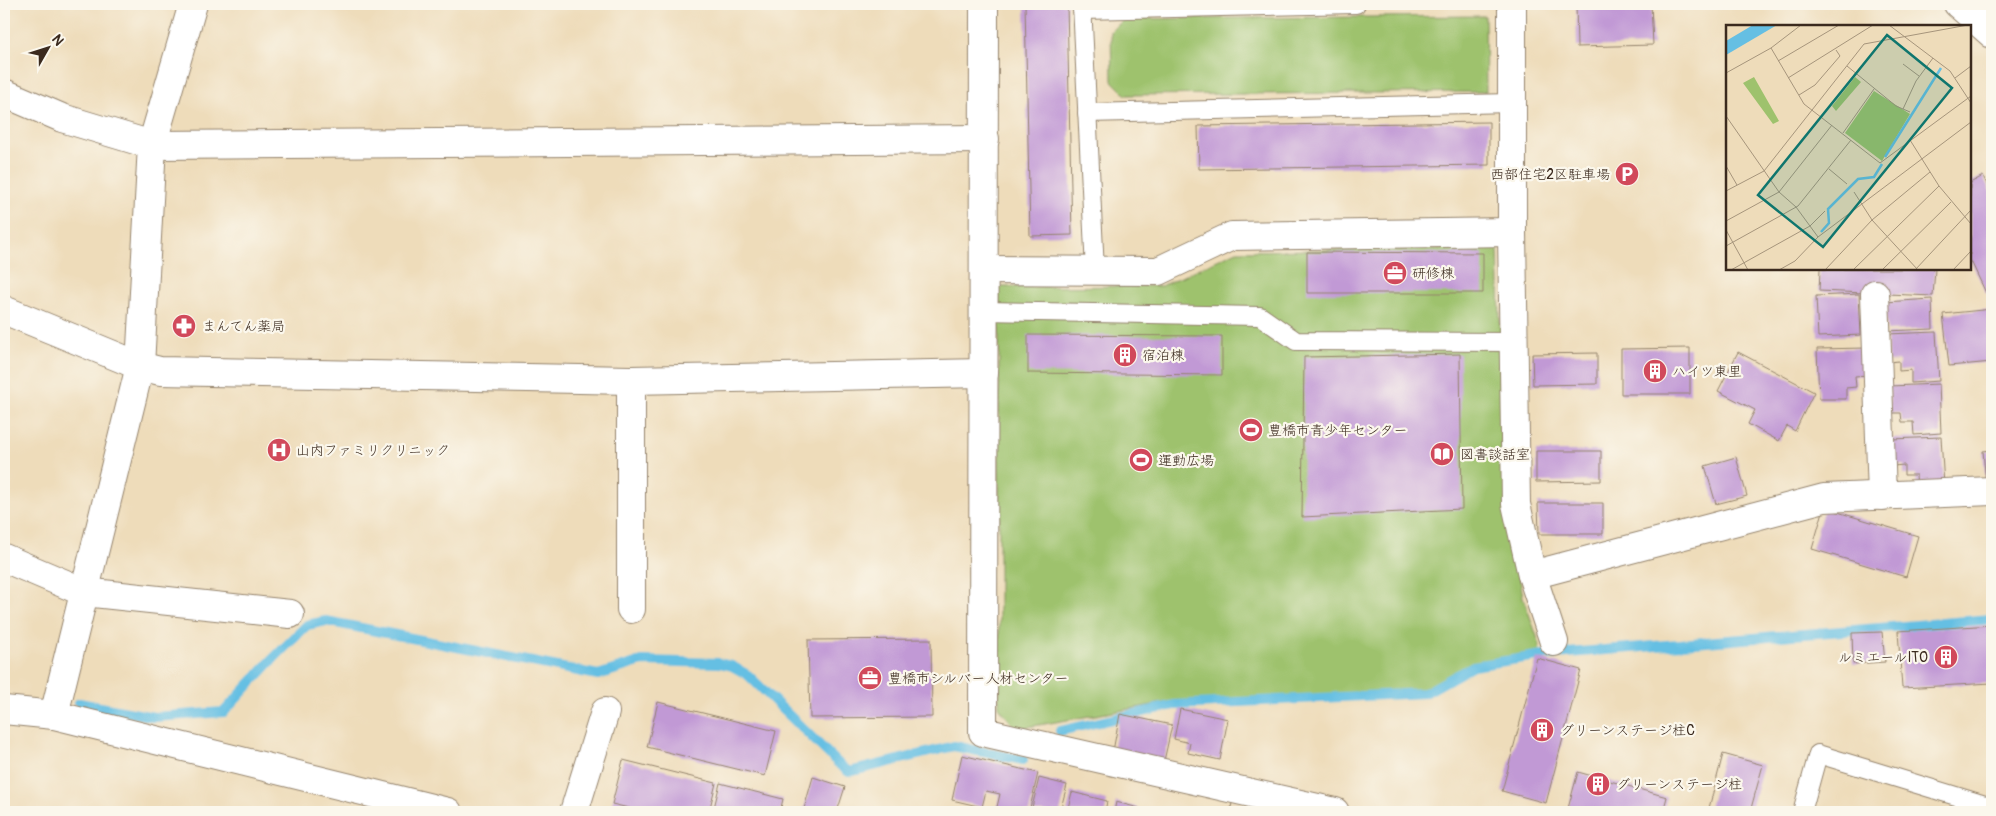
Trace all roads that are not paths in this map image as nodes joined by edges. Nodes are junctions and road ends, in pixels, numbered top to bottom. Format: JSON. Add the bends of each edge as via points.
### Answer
{"nodes":[{"id":1,"x":193,"y":4,"type":"edge"},
{"id":2,"x":984,"y":4,"type":"edge"},
{"id":3,"x":1356,"y":4,"type":"edge"},
{"id":4,"x":1512,"y":4,"type":"edge"},
{"id":5,"x":1958,"y":4,"type":"edge"},
{"id":6,"x":1082,"y":7,"type":"edge"},
{"id":7,"x":1992,"y":34,"type":"edge"},
{"id":8,"x":4,"y":93,"type":"edge"},
{"id":9,"x":1512,"y":103,"type":"junction"},
{"id":10,"x":1087,"y":113,"type":"junction"},
{"id":11,"x":984,"y":139,"type":"junction"},
{"id":12,"x":152,"y":145,"type":"junction"},
{"id":13,"x":1512,"y":232,"type":"junction"},
{"id":14,"x":984,"y":270,"type":"junction"},
{"id":15,"x":1095,"y":271,"type":"junction"},
{"id":16,"x":1875,"y":294,"type":"dead end"},
{"id":17,"x":4,"y":310,"type":"edge"},
{"id":18,"x":984,"y":311,"type":"junction"},
{"id":19,"x":1514,"y":342,"type":"junction"},
{"id":20,"x":140,"y":366,"type":"junction"},
{"id":21,"x":984,"y":372,"type":"junction"},
{"id":22,"x":631,"y":380,"type":"junction"},
{"id":23,"x":1992,"y":491,"type":"edge"},
{"id":24,"x":1882,"y":496,"type":"junction"},
{"id":25,"x":4,"y":558,"type":"edge"},
{"id":26,"x":1532,"y":575,"type":"junction"},
{"id":27,"x":84,"y":592,"type":"junction"},
{"id":28,"x":631,"y":609,"type":"dead end"},
{"id":29,"x":290,"y":614,"type":"dead end"},
{"id":30,"x":1554,"y":642,"type":"dead end"},
{"id":31,"x":4,"y":710,"type":"edge"},
{"id":32,"x":605,"y":712,"type":"dead end"},
{"id":33,"x":54,"y":715,"type":"junction"},
{"id":34,"x":1992,"y":807,"type":"edge"},
{"id":35,"x":448,"y":812,"type":"edge"},
{"id":36,"x":574,"y":812,"type":"edge"},
{"id":37,"x":1335,"y":812,"type":"edge"},
{"id":38,"x":1802,"y":812,"type":"edge"}],
"edges":[{"from":1,"to":12,"type":"street"},
{"from":2,"to":11,"type":"street"},
{"from":3,"to":6,"type":"lane"},
{"from":4,"to":9,"type":"street"},
{"from":5,"to":7,"type":"street"},
{"from":6,"to":10,"type":"lane"},
{"from":8,"to":12,"type":"street","via":[[62,118]]},
{"from":9,"to":10,"type":"lane"},
{"from":9,"to":13,"type":"street"},
{"from":10,"to":15,"type":"lane"},
{"from":11,"to":12,"type":"street"},
{"from":11,"to":14,"type":"street"},
{"from":12,"to":20,"type":"street"},
{"from":13,"to":15,"type":"street","via":[[1232,236],[1158,271]]},
{"from":13,"to":19,"type":"street"},
{"from":14,"to":15,"type":"street"},
{"from":14,"to":18,"type":"street"},
{"from":16,"to":24,"type":"street"},
{"from":17,"to":20,"type":"street"},
{"from":18,"to":19,"type":"lane","via":[[1260,316],[1296,341]]},
{"from":18,"to":21,"type":"street"},
{"from":19,"to":26,"type":"street","via":[[1516,504]]},
{"from":20,"to":22,"type":"street","via":[[160,370]]},
{"from":20,"to":27,"type":"street"},
{"from":21,"to":22,"type":"street"},
{"from":21,"to":37,"type":"street","via":[[983,732]]},
{"from":22,"to":28,"type":"street"},
{"from":23,"to":24,"type":"street"},
{"from":24,"to":26,"type":"street","via":[[1824,498]]},
{"from":25,"to":27,"type":"street"},
{"from":26,"to":30,"type":"street"},
{"from":27,"to":29,"type":"street"},
{"from":27,"to":33,"type":"street"},
{"from":31,"to":33,"type":"street"},
{"from":32,"to":36,"type":"street"},
{"from":33,"to":35,"type":"street"},
{"from":34,"to":38,"type":"lane","via":[[1818,754]]}]}
